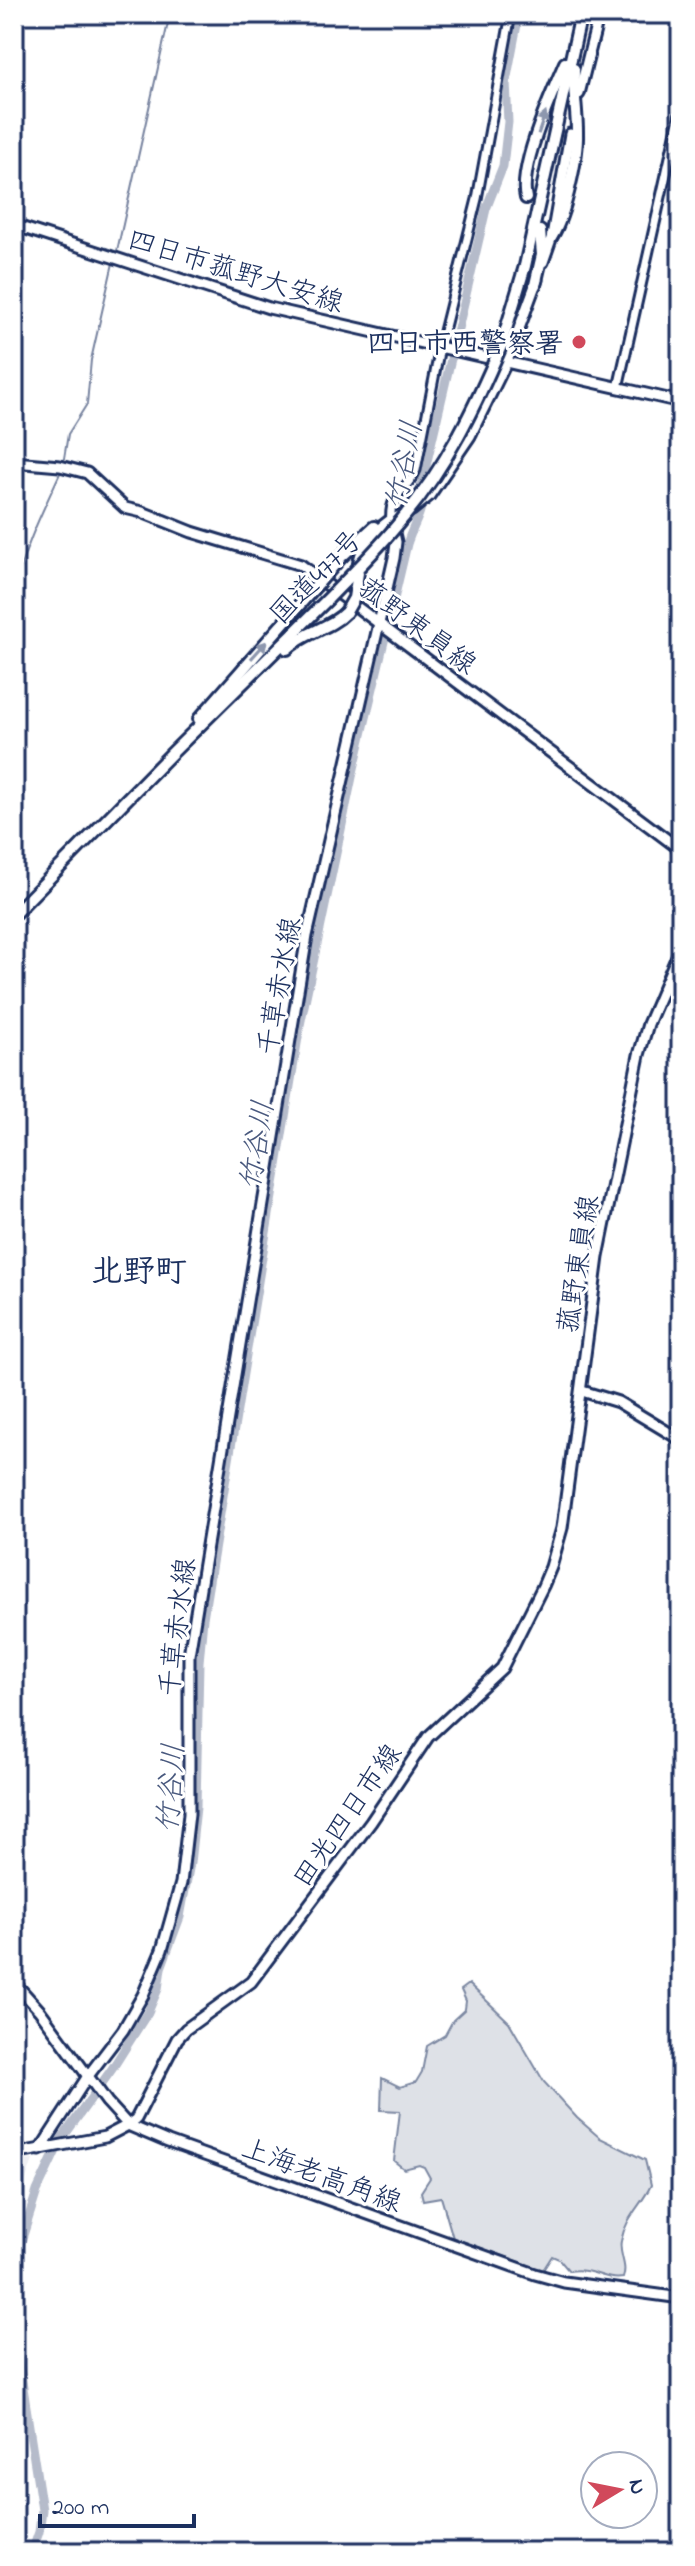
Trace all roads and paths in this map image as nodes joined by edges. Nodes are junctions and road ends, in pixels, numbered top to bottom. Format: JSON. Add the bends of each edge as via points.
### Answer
{"nodes":[{"id":1,"x":511,"y":14,"type":"edge"},
{"id":2,"x":581,"y":14,"type":"edge"},
{"id":3,"x":599,"y":14,"type":"edge"},
{"id":4,"x":575,"y":39,"type":"junction"},
{"id":5,"x":579,"y":94,"type":"dead end"},
{"id":6,"x":681,"y":108,"type":"edge"},
{"id":7,"x":570,"y":134,"type":"dead end"},
{"id":8,"x":526,"y":198,"type":"dead end"},
{"id":9,"x":14,"y":225,"type":"edge"},
{"id":10,"x":540,"y":231,"type":"dead end"},
{"id":11,"x":552,"y":236,"type":"junction"},
{"id":12,"x":535,"y":285,"type":"junction"},
{"id":13,"x":443,"y":347,"type":"junction"},
{"id":14,"x":507,"y":361,"type":"junction"},
{"id":15,"x":618,"y":388,"type":"junction"},
{"id":16,"x":681,"y":402,"type":"edge"},
{"id":17,"x":14,"y":462,"type":"edge"},
{"id":18,"x":391,"y":520,"type":"junction"},
{"id":19,"x":384,"y":627,"type":"junction"},
{"id":20,"x":173,"y":752,"type":"junction"},
{"id":21,"x":681,"y":850,"type":"edge"},
{"id":22,"x":14,"y":914,"type":"edge"},
{"id":23,"x":681,"y":947,"type":"edge"},
{"id":24,"x":582,"y":1391,"type":"junction"},
{"id":25,"x":681,"y":1440,"type":"edge"},
{"id":26,"x":14,"y":1982,"type":"edge"},
{"id":27,"x":90,"y":2079,"type":"junction"},
{"id":28,"x":128,"y":2125,"type":"junction"},
{"id":29,"x":42,"y":2150,"type":"junction"},
{"id":30,"x":14,"y":2154,"type":"edge"},
{"id":31,"x":681,"y":2298,"type":"edge"}],
"edges":[{"from":1,"to":13,"type":"street"},
{"from":2,"to":4,"type":"highway","name":"国道477号"},
{"from":3,"to":5,"type":"main road"},
{"from":8,"to":4,"type":"highway","one_way":true,"via":[[534,145]]},
{"from":4,"to":11,"type":"highway","via":[[572,95],[577,134],[563,210]]},
{"from":4,"to":20,"type":"highway","name":"国道477号","bridge":true,"via":[[525,266],[501,346],[471,412],[405,517]]},
{"from":6,"to":15,"type":"street"},
{"from":7,"to":11,"type":"main road"},
{"from":9,"to":13,"type":"main road","name":"四日市菰野大安線","via":[[269,308]]},
{"from":10,"to":12,"type":"highway","via":[[542,255]]},
{"from":11,"to":12,"type":"main road"},
{"from":12,"to":14,"type":"main road"},
{"from":13,"to":14,"type":"main road","name":"四日市菰野大安線"},
{"from":13,"to":18,"type":"street","via":[[416,470],[391,504]]},
{"from":14,"to":15,"type":"main road","name":"四日市菰野大安線"},
{"from":14,"to":18,"type":"main road","via":[[470,436],[429,496]]},
{"from":15,"to":16,"type":"main road","name":"四日市菰野大安線"},
{"from":17,"to":19,"type":"main road","name":"菰野東員線","via":[[87,473],[125,508],[301,565]]},
{"from":18,"to":19,"type":"main road","name":"千草赤水線","via":[[396,549]]},
{"from":20,"to":18,"type":"highway","one_way":true,"bridge":true,"via":[[342,556],[364,534]]},
{"from":18,"to":20,"type":"highway","bridge":true,"via":[[364,546],[354,598],[346,612],[291,644]]},
{"from":19,"to":21,"type":"main road","name":"菰野東員線"},
{"from":19,"to":27,"type":"main road","name":"千草赤水線","via":[[307,936],[189,1655],[189,1814],[181,1883],[143,1995]]},
{"from":20,"to":22,"type":"highway","name":"国道477号"},
{"from":23,"to":24,"type":"main road","name":"菰野東員線","via":[[639,1055],[598,1257]]},
{"from":24,"to":25,"type":"main road","via":[[618,1402]]},
{"from":24,"to":28,"type":"main road","name":"田光四日市線","via":[[558,1544],[502,1668],[428,1737],[251,1982],[177,2039]]},
{"from":26,"to":27,"type":"main road","name":"上海老高角線"},
{"from":27,"to":28,"type":"main road","name":"上海老高角線"},
{"from":27,"to":29,"type":"main road","name":"千草赤水線"},
{"from":28,"to":29,"type":"main road","via":[[105,2137]]},
{"from":28,"to":31,"type":"main road","name":"上海老高角線","via":[[535,2274]]},
{"from":29,"to":30,"type":"main road"}]}
